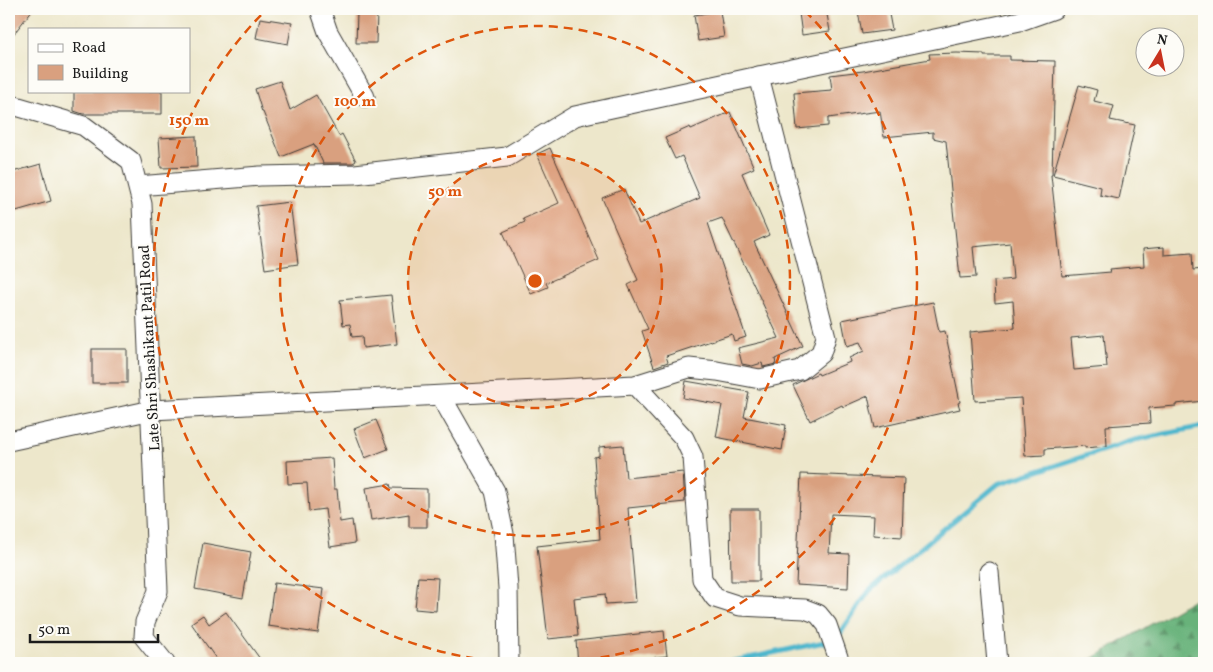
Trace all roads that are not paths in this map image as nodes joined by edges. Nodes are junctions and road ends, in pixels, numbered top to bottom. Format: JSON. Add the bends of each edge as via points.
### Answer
{"nodes":[{"id":1,"x":320,"y":9,"type":"edge"},
{"id":2,"x":1054,"y":9,"type":"edge"},
{"id":3,"x":759,"y":76,"type":"junction"},
{"id":4,"x":365,"y":97,"type":"dead end"},
{"id":5,"x":9,"y":104,"type":"edge"},
{"id":6,"x":138,"y":186,"type":"junction"},
{"id":7,"x":635,"y":385,"type":"junction"},
{"id":8,"x":441,"y":396,"type":"junction"},
{"id":9,"x":152,"y":410,"type":"junction"},
{"id":10,"x":9,"y":442,"type":"edge"},
{"id":11,"x":989,"y":572,"type":"dead end"},
{"id":12,"x":165,"y":663,"type":"edge"},
{"id":13,"x":509,"y":663,"type":"edge"},
{"id":14,"x":840,"y":663,"type":"edge"},
{"id":15,"x":997,"y":663,"type":"edge"}],
"edges":[{"from":1,"to":4,"type":"street","via":[[328,32]]},
{"from":2,"to":3,"type":"street","via":[[1020,21]]},
{"from":3,"to":6,"type":"street","via":[[575,116],[507,157],[356,174],[260,176]]},
{"from":3,"to":7,"type":"street","via":[[826,337],[821,353],[800,370],[760,379],[689,368]]},
{"from":5,"to":6,"type":"street","name":"Late Shri Shashikant Patil Road","via":[[84,126],[131,160]]},
{"from":6,"to":9,"type":"street","name":"Late Shri Shashikant Patil Road","via":[[142,204]]},
{"from":7,"to":8,"type":"street"},
{"from":7,"to":14,"type":"street","via":[[684,438],[693,457],[702,579],[715,598],[740,606],[805,609],[818,614],[827,625]]},
{"from":8,"to":9,"type":"street"},
{"from":8,"to":13,"type":"street","via":[[495,491],[504,534]]},
{"from":9,"to":10,"type":"street"},
{"from":9,"to":12,"type":"street","name":"Late Shri Shashikant Patil Road","via":[[158,591],[145,622],[144,637]]},
{"from":11,"to":15,"type":"street"}]}
